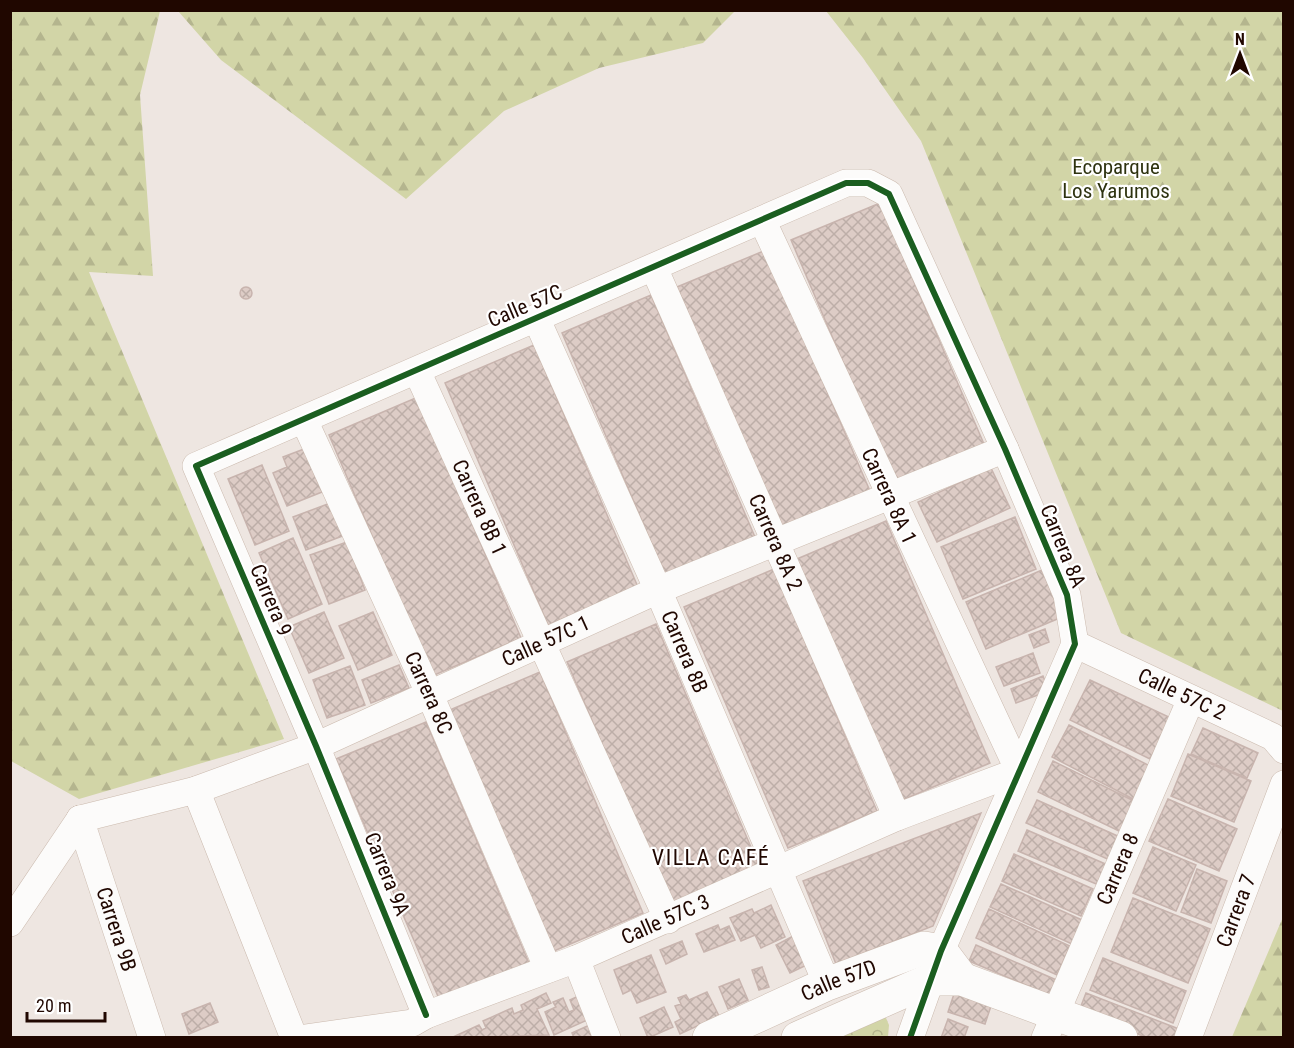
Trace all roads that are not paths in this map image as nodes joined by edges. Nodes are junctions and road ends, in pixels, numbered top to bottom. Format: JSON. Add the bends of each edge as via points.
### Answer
{"nodes":[{"id":1,"x":868,"y":183,"type":"joint"},
{"id":2,"x":762,"y":220,"type":"junction"},
{"id":3,"x":654,"y":268,"type":"junction"},
{"id":4,"x":537,"y":320,"type":"junction"},
{"id":5,"x":417,"y":371,"type":"junction"},
{"id":6,"x":304,"y":420,"type":"junction"},
{"id":7,"x":1005,"y":449,"type":"junction"},
{"id":8,"x":196,"y":466,"type":"joint"},
{"id":9,"x":889,"y":497,"type":"junction"},
{"id":10,"x":777,"y":542,"type":"junction"},
{"id":11,"x":658,"y":590,"type":"junction"},
{"id":12,"x":542,"y":644,"type":"junction"},
{"id":13,"x":1075,"y":644,"type":"junction"},
{"id":14,"x":430,"y":695,"type":"junction"},
{"id":15,"x":1191,"y":699,"type":"junction"},
{"id":16,"x":316,"y":746,"type":"junction"},
{"id":17,"x":1284,"y":750,"type":"edge"},
{"id":18,"x":1019,"y":771,"type":"junction"},
{"id":19,"x":1284,"y":784,"type":"edge"},
{"id":20,"x":196,"y":790,"type":"junction"},
{"id":21,"x":897,"y":817,"type":"junction"},
{"id":22,"x":80,"y":819,"type":"junction"},
{"id":23,"x":777,"y":869,"type":"junction"},
{"id":24,"x":668,"y":920,"type":"junction"},
{"id":25,"x":10,"y":923,"type":"edge"},
{"id":26,"x":576,"y":959,"type":"junction"},
{"id":27,"x":548,"y":969,"type":"junction"},
{"id":28,"x":945,"y":970,"type":"junction"},
{"id":29,"x":827,"y":984,"type":"junction"},
{"id":30,"x":418,"y":1025,"type":"edge"},
{"id":31,"x":1050,"y":1025,"type":"edge"},
{"id":32,"x":152,"y":1038,"type":"edge"},
{"id":33,"x":294,"y":1038,"type":"edge"},
{"id":34,"x":305,"y":1038,"type":"edge"},
{"id":35,"x":607,"y":1038,"type":"edge"},
{"id":36,"x":709,"y":1038,"type":"edge"},
{"id":37,"x":798,"y":1038,"type":"edge"},
{"id":38,"x":910,"y":1038,"type":"edge"},
{"id":39,"x":1120,"y":1038,"type":"edge"},
{"id":40,"x":1188,"y":1038,"type":"edge"}],
"edges":[{"from":1,"to":2,"type":"street","name":"Calle 57C","via":[[846,183]]},
{"from":1,"to":7,"type":"street","name":"Carrera 8A","via":[[889,194]]},
{"from":2,"to":3,"type":"street","name":"Calle 57C"},
{"from":2,"to":9,"type":"street","name":"Carrera 8A 1"},
{"from":3,"to":4,"type":"street","name":"Calle 57C"},
{"from":3,"to":10,"type":"street","name":"Carrera 8A 2"},
{"from":4,"to":5,"type":"street","name":"Calle 57C"},
{"from":4,"to":11,"type":"street","name":"Carrera 8B"},
{"from":5,"to":6,"type":"street","name":"Calle 57C"},
{"from":5,"to":12,"type":"street","name":"Carrera 8B 1"},
{"from":6,"to":8,"type":"street","name":"Calle 57C"},
{"from":6,"to":14,"type":"street","name":"Carrera 8C"},
{"from":7,"to":9,"type":"street","name":"Calle 57C 1"},
{"from":7,"to":13,"type":"street","name":"Carrera 8A","via":[[1067,595]]},
{"from":8,"to":16,"type":"street","name":"Carrera 9"},
{"from":9,"to":10,"type":"street","name":"Calle 57C 1"},
{"from":9,"to":18,"type":"street","name":"Carrera 8A 1"},
{"from":10,"to":11,"type":"street","name":"Calle 57C 1"},
{"from":10,"to":21,"type":"street","name":"Carrera 8A 2"},
{"from":11,"to":12,"type":"street","name":"Calle 57C 1"},
{"from":11,"to":23,"type":"street","name":"Carrera 8B"},
{"from":12,"to":14,"type":"street","name":"Calle 57C 1"},
{"from":12,"to":24,"type":"street"},
{"from":13,"to":15,"type":"street","name":"Calle 57C 2"},
{"from":13,"to":18,"type":"street"},
{"from":14,"to":16,"type":"street","name":"Calle 57C 1"},
{"from":14,"to":27,"type":"street","name":"Carrera 8C"},
{"from":15,"to":17,"type":"street","name":"Calle 57C 2","via":[[1274,737]]},
{"from":15,"to":31,"type":"street","name":"Carrera 8"},
{"from":16,"to":20,"type":"street","name":"Calle 57C 1"},
{"from":16,"to":30,"type":"street","name":"Carrera 9A"},
{"from":18,"to":21,"type":"street","name":"Calle 57C 3"},
{"from":18,"to":28,"type":"street"},
{"from":19,"to":40,"type":"street","name":"Carrera 7"},
{"from":20,"to":22,"type":"street","name":"Calle 57C 1"},
{"from":20,"to":33,"type":"street"},
{"from":21,"to":23,"type":"street","name":"Calle 57C 3"},
{"from":22,"to":25,"type":"street"},
{"from":22,"to":32,"type":"street","name":"Carrera 9B"},
{"from":23,"to":24,"type":"street","name":"Calle 57C 3"},
{"from":23,"to":29,"type":"street","name":"Carrera 8B"},
{"from":24,"to":26,"type":"street","name":"Calle 57C 3"},
{"from":26,"to":27,"type":"street","name":"Calle 57C 3"},
{"from":26,"to":35,"type":"street"},
{"from":27,"to":30,"type":"street","name":"Calle 57C 3"},
{"from":28,"to":29,"type":"street","name":"Calle 57D","via":[[924,948]]},
{"from":28,"to":31,"type":"street","name":"Calle 57D"},
{"from":28,"to":37,"type":"street","name":"Calle 57D"},
{"from":28,"to":38,"type":"street"},
{"from":29,"to":36,"type":"street","name":"Calle 57D"},
{"from":30,"to":34,"type":"street","name":"Calle 57C 3"},
{"from":31,"to":39,"type":"street","name":"Calle 57D"}]}
